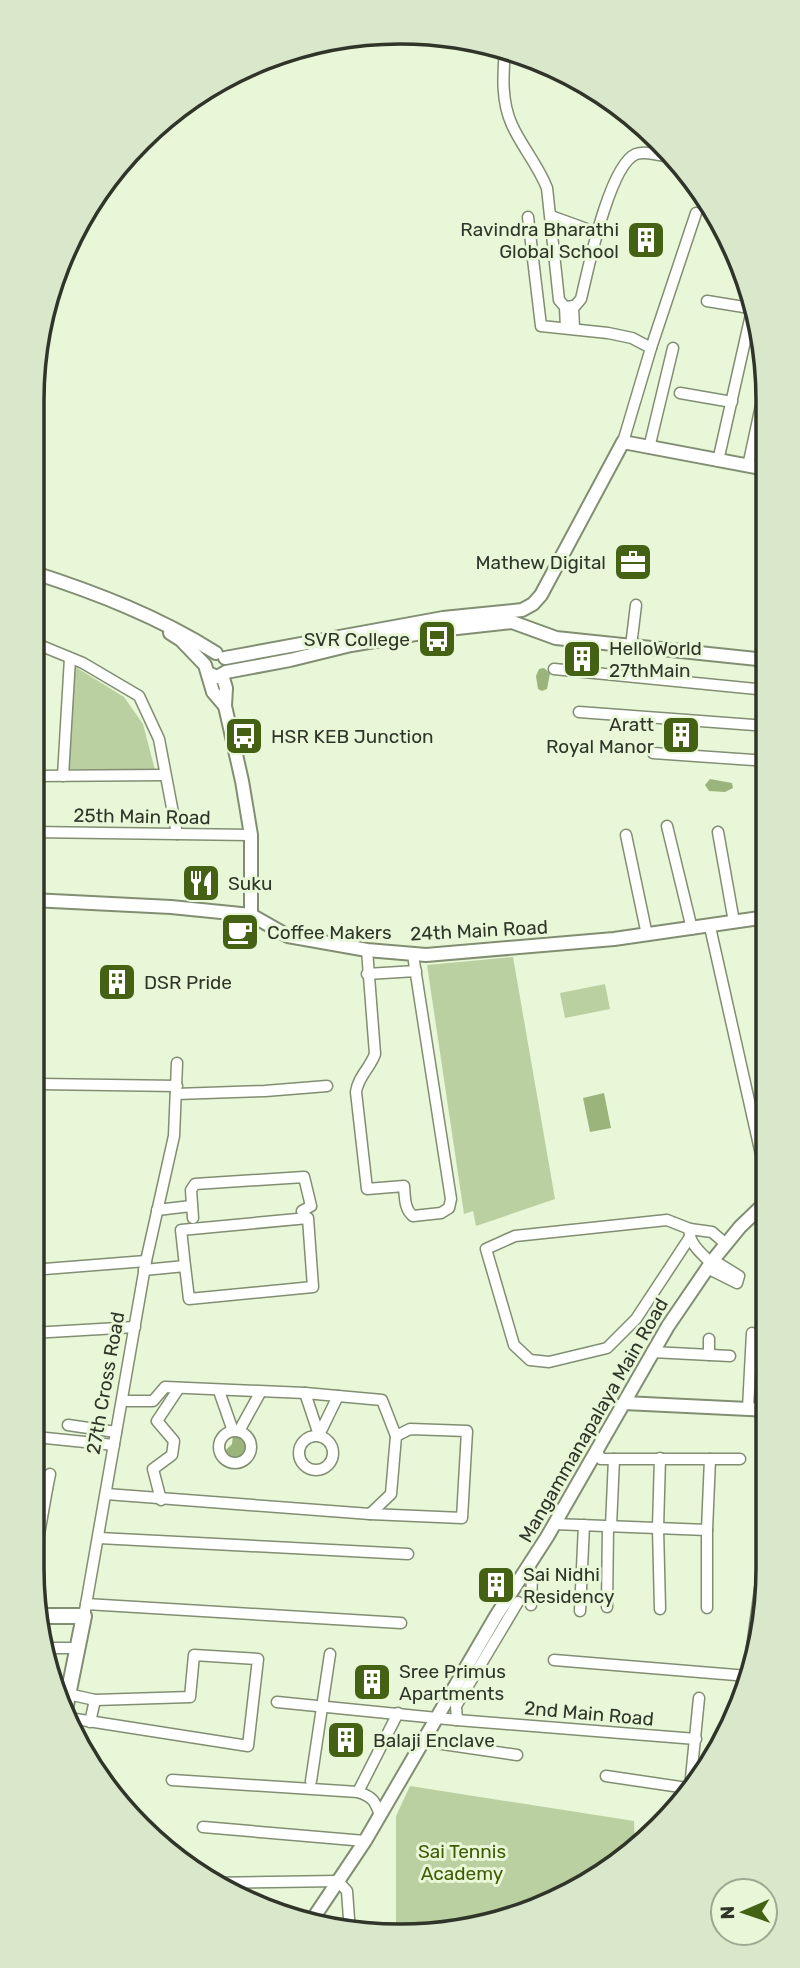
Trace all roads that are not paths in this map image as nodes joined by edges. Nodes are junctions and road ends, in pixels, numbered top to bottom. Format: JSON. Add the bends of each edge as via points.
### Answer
{"nodes":[{"id":1,"x":504,"y":60,"type":"edge"},
{"id":2,"x":659,"y":156,"type":"edge"},
{"id":3,"x":696,"y":213,"type":"dead end"},
{"id":4,"x":551,"y":216,"type":"junction"},
{"id":5,"x":528,"y":217,"type":"dead end"},
{"id":6,"x":598,"y":233,"type":"junction"},
{"id":7,"x":706,"y":300,"type":"dead end"},
{"id":8,"x":569,"y":306,"type":"junction"},
{"id":9,"x":744,"y":307,"type":"edge"},
{"id":10,"x":748,"y":327,"type":"edge"},
{"id":11,"x":570,"y":328,"type":"junction"},
{"id":12,"x":651,"y":348,"type":"junction"},
{"id":13,"x":673,"y":348,"type":"dead end"},
{"id":14,"x":680,"y":393,"type":"dead end"},
{"id":15,"x":732,"y":401,"type":"junction"},
{"id":16,"x":756,"y":429,"type":"edge"},
{"id":17,"x":623,"y":442,"type":"junction"},
{"id":18,"x":649,"y":448,"type":"junction"},
{"id":19,"x":718,"y":461,"type":"junction"},
{"id":20,"x":748,"y":466,"type":"junction"},
{"id":21,"x":756,"y":467,"type":"edge"},
{"id":22,"x":44,"y":576,"type":"edge"},
{"id":23,"x":636,"y":605,"type":"dead end"},
{"id":24,"x":161,"y":624,"type":"junction"},
{"id":25,"x":631,"y":646,"type":"junction"},
{"id":26,"x":44,"y":647,"type":"edge"},
{"id":27,"x":221,"y":655,"type":"junction"},
{"id":28,"x":70,"y":658,"type":"junction"},
{"id":29,"x":756,"y":659,"type":"edge"},
{"id":30,"x":206,"y":669,"type":"junction"},
{"id":31,"x":554,"y":669,"type":"dead end"},
{"id":32,"x":224,"y":673,"type":"junction"},
{"id":33,"x":756,"y":689,"type":"edge"},
{"id":34,"x":225,"y":706,"type":"junction"},
{"id":35,"x":579,"y":712,"type":"dead end"},
{"id":36,"x":756,"y":725,"type":"edge"},
{"id":37,"x":653,"y":753,"type":"dead end"},
{"id":38,"x":756,"y":760,"type":"edge"},
{"id":39,"x":165,"y":775,"type":"junction"},
{"id":40,"x":44,"y":776,"type":"edge"},
{"id":41,"x":63,"y":776,"type":"junction"},
{"id":42,"x":667,"y":826,"type":"dead end"},
{"id":43,"x":44,"y":832,"type":"edge"},
{"id":44,"x":718,"y":832,"type":"dead end"},
{"id":45,"x":177,"y":834,"type":"junction"},
{"id":46,"x":251,"y":835,"type":"junction"},
{"id":47,"x":626,"y":835,"type":"dead end"},
{"id":48,"x":44,"y":901,"type":"edge"},
{"id":49,"x":251,"y":915,"type":"junction"},
{"id":50,"x":756,"y":919,"type":"edge"},
{"id":51,"x":734,"y":922,"type":"junction"},
{"id":52,"x":710,"y":927,"type":"junction"},
{"id":53,"x":692,"y":929,"type":"junction"},
{"id":54,"x":647,"y":935,"type":"junction"},
{"id":55,"x":367,"y":950,"type":"junction"},
{"id":56,"x":413,"y":955,"type":"junction"},
{"id":57,"x":415,"y":971,"type":"junction"},
{"id":58,"x":368,"y":974,"type":"junction"},
{"id":59,"x":177,"y":1063,"type":"dead end"},
{"id":60,"x":44,"y":1084,"type":"edge"},
{"id":61,"x":327,"y":1086,"type":"dead end"},
{"id":62,"x":176,"y":1090,"type":"junction"},
{"id":63,"x":756,"y":1128,"type":"edge"},
{"id":64,"x":191,"y":1206,"type":"junction"},
{"id":65,"x":157,"y":1210,"type":"junction"},
{"id":66,"x":302,"y":1211,"type":"dead end"},
{"id":67,"x":756,"y":1213,"type":"edge"},
{"id":68,"x":192,"y":1218,"type":"dead end"},
{"id":69,"x":690,"y":1233,"type":"junction"},
{"id":70,"x":726,"y":1244,"type":"junction"},
{"id":71,"x":710,"y":1264,"type":"junction"},
{"id":72,"x":145,"y":1266,"type":"junction"},
{"id":73,"x":185,"y":1266,"type":"junction"},
{"id":74,"x":44,"y":1270,"type":"edge"},
{"id":75,"x":135,"y":1327,"type":"junction"},
{"id":76,"x":44,"y":1332,"type":"edge"},
{"id":77,"x":752,"y":1333,"type":"dead end"},
{"id":78,"x":709,"y":1339,"type":"dead end"},
{"id":79,"x":652,"y":1352,"type":"junction"},
{"id":80,"x":709,"y":1355,"type":"junction"},
{"id":81,"x":730,"y":1356,"type":"dead end"},
{"id":82,"x":178,"y":1388,"type":"junction"},
{"id":83,"x":219,"y":1391,"type":"junction"},
{"id":84,"x":260,"y":1393,"type":"junction"},
{"id":85,"x":304,"y":1393,"type":"junction"},
{"id":86,"x":338,"y":1396,"type":"junction"},
{"id":87,"x":122,"y":1401,"type":"junction"},
{"id":88,"x":624,"y":1403,"type":"junction"},
{"id":89,"x":748,"y":1408,"type":"junction"},
{"id":90,"x":756,"y":1409,"type":"edge"},
{"id":91,"x":68,"y":1425,"type":"dead end"},
{"id":92,"x":86,"y":1428,"type":"junction"},
{"id":93,"x":116,"y":1432,"type":"junction"},
{"id":94,"x":396,"y":1436,"type":"junction"},
{"id":95,"x":44,"y":1438,"type":"edge"},
{"id":96,"x":83,"y":1441,"type":"junction"},
{"id":97,"x":114,"y":1445,"type":"junction"},
{"id":98,"x":596,"y":1450,"type":"junction"},
{"id":99,"x":660,"y":1458,"type":"junction"},
{"id":100,"x":614,"y":1459,"type":"junction"},
{"id":101,"x":710,"y":1459,"type":"junction"},
{"id":102,"x":740,"y":1459,"type":"dead end"},
{"id":103,"x":50,"y":1474,"type":"dead end"},
{"id":104,"x":44,"y":1489,"type":"edge"},
{"id":105,"x":47,"y":1489,"type":"junction"},
{"id":106,"x":106,"y":1494,"type":"junction"},
{"id":107,"x":161,"y":1500,"type":"junction"},
{"id":108,"x":44,"y":1503,"type":"edge"},
{"id":109,"x":370,"y":1514,"type":"junction"},
{"id":110,"x":554,"y":1524,"type":"junction"},
{"id":111,"x":584,"y":1525,"type":"junction"},
{"id":112,"x":610,"y":1526,"type":"junction"},
{"id":113,"x":658,"y":1528,"type":"junction"},
{"id":114,"x":707,"y":1530,"type":"junction"},
{"id":115,"x":99,"y":1538,"type":"junction"},
{"id":116,"x":408,"y":1554,"type":"dead end"},
{"id":117,"x":529,"y":1566,"type":"junction"},
{"id":118,"x":518,"y":1602,"type":"dead end"},
{"id":119,"x":531,"y":1605,"type":"dead end"},
{"id":120,"x":607,"y":1607,"type":"dead end"},
{"id":121,"x":707,"y":1608,"type":"dead end"},
{"id":122,"x":660,"y":1609,"type":"dead end"},
{"id":123,"x":85,"y":1610,"type":"junction"},
{"id":124,"x":580,"y":1611,"type":"dead end"},
{"id":125,"x":47,"y":1615,"type":"edge"},
{"id":126,"x":501,"y":1619,"type":"junction"},
{"id":127,"x":401,"y":1623,"type":"dead end"},
{"id":128,"x":53,"y":1648,"type":"edge"},
{"id":129,"x":78,"y":1648,"type":"junction"},
{"id":130,"x":330,"y":1654,"type":"dead end"},
{"id":131,"x":554,"y":1660,"type":"dead end"},
{"id":132,"x":739,"y":1675,"type":"edge"},
{"id":133,"x":68,"y":1696,"type":"edge"},
{"id":134,"x":699,"y":1698,"type":"dead end"},
{"id":135,"x":95,"y":1700,"type":"junction"},
{"id":136,"x":277,"y":1702,"type":"dead end"},
{"id":137,"x":71,"y":1705,"type":"edge"},
{"id":138,"x":321,"y":1705,"type":"junction"},
{"id":139,"x":74,"y":1711,"type":"edge"},
{"id":140,"x":398,"y":1713,"type":"junction"},
{"id":141,"x":438,"y":1717,"type":"junction"},
{"id":142,"x":457,"y":1720,"type":"junction"},
{"id":143,"x":90,"y":1722,"type":"junction"},
{"id":144,"x":696,"y":1740,"type":"junction"},
{"id":145,"x":422,"y":1741,"type":"junction"},
{"id":146,"x":517,"y":1755,"type":"dead end"},
{"id":147,"x":694,"y":1770,"type":"edge"},
{"id":148,"x":606,"y":1776,"type":"dead end"},
{"id":149,"x":172,"y":1780,"type":"dead end"},
{"id":150,"x":311,"y":1781,"type":"dead end"},
{"id":151,"x":682,"y":1787,"type":"edge"},
{"id":152,"x":358,"y":1792,"type":"junction"},
{"id":153,"x":380,"y":1815,"type":"junction"},
{"id":154,"x":203,"y":1827,"type":"dead end"},
{"id":155,"x":365,"y":1840,"type":"junction"},
{"id":156,"x":338,"y":1881,"type":"junction"},
{"id":157,"x":232,"y":1883,"type":"edge"},
{"id":158,"x":316,"y":1914,"type":"edge"},
{"id":159,"x":349,"y":1920,"type":"edge"}],
"edges":[{"from":1,"to":4,"type":"street","via":[[503,91],[512,125],[542,175]]},
{"from":2,"to":6,"type":"street","via":[[642,153],[629,158],[611,189]]},
{"from":3,"to":12,"type":"street"},
{"from":4,"to":6,"type":"street"},
{"from":4,"to":8,"type":"street","via":[[559,300]]},
{"from":5,"to":11,"type":"street","via":[[540,323],[544,328]]},
{"from":6,"to":8,"type":"street","via":[[581,299]]},
{"from":7,"to":9,"type":"street"},
{"from":8,"to":11,"type":"street"},
{"from":10,"to":15,"type":"street"},
{"from":11,"to":12,"type":"street","via":[[632,338]]},
{"from":12,"to":17,"type":"street"},
{"from":13,"to":18,"type":"street"},
{"from":14,"to":15,"type":"street"},
{"from":15,"to":19,"type":"street"},
{"from":16,"to":20,"type":"street"},
{"from":17,"to":18,"type":"street"},
{"from":17,"to":27,"type":"street","via":[[541,595],[522,610],[443,618]]},
{"from":18,"to":19,"type":"street"},
{"from":19,"to":20,"type":"street"},
{"from":20,"to":21,"type":"street"},
{"from":22,"to":24,"type":"street","via":[[122,604]]},
{"from":23,"to":25,"type":"street"},
{"from":24,"to":27,"type":"street"},
{"from":24,"to":30,"type":"street"},
{"from":25,"to":29,"type":"street"},
{"from":25,"to":32,"type":"street","via":[[556,638],[520,623],[489,623],[351,645]]},
{"from":26,"to":28,"type":"street"},
{"from":27,"to":30,"type":"street","via":[[208,657]]},
{"from":27,"to":32,"type":"street","via":[[228,664]]},
{"from":28,"to":39,"type":"street","via":[[139,696],[159,739]]},
{"from":28,"to":41,"type":"street"},
{"from":30,"to":32,"type":"street","via":[[215,677]]},
{"from":30,"to":34,"type":"street","via":[[213,692]]},
{"from":31,"to":33,"type":"street"},
{"from":32,"to":34,"type":"street"},
{"from":34,"to":46,"type":"street"},
{"from":35,"to":36,"type":"street"},
{"from":37,"to":38,"type":"street"},
{"from":39,"to":41,"type":"street"},
{"from":39,"to":45,"type":"street"},
{"from":40,"to":41,"type":"street"},
{"from":42,"to":53,"type":"street"},
{"from":43,"to":45,"type":"street","name":"25th Main Road"},
{"from":44,"to":51,"type":"street"},
{"from":45,"to":46,"type":"street","name":"25th Main Road"},
{"from":46,"to":49,"type":"street"},
{"from":47,"to":54,"type":"street"},
{"from":48,"to":49,"type":"street","name":"24th Main Road"},
{"from":49,"to":55,"type":"street","name":"24th Main Road","via":[[288,936]]},
{"from":50,"to":51,"type":"street","name":"24th Main Road"},
{"from":51,"to":52,"type":"street","name":"24th Main Road"},
{"from":52,"to":53,"type":"street","name":"24th Main Road"},
{"from":52,"to":63,"type":"street"},
{"from":53,"to":54,"type":"street","name":"24th Main Road"},
{"from":54,"to":56,"type":"street","name":"24th Main Road"},
{"from":55,"to":56,"type":"street","name":"24th Main Road"},
{"from":55,"to":58,"type":"street"},
{"from":56,"to":57,"type":"street"},
{"from":57,"to":58,"type":"street"},
{"from":57,"to":58,"type":"street","via":[[451,1199],[449,1208],[441,1213],[413,1216],[406,1206],[404,1186],[368,1189],[356,1092],[375,1054]]},
{"from":59,"to":62,"type":"street","name":"27th Cross Road"},
{"from":60,"to":62,"type":"street"},
{"from":61,"to":62,"type":"street"},
{"from":62,"to":65,"type":"street","name":"27th Cross Road","via":[[174,1136]]},
{"from":64,"to":65,"type":"street"},
{"from":64,"to":66,"type":"street","via":[[195,1184],[304,1177],[312,1206]]},
{"from":64,"to":68,"type":"street"},
{"from":65,"to":72,"type":"street","name":"27th Cross Road"},
{"from":67,"to":70,"type":"street","name":"Mangammanapalaya Main Road"},
{"from":69,"to":69,"type":"street","via":[[667,1220],[515,1236],[486,1249],[514,1345],[530,1360],[549,1362],[607,1348],[636,1319]]},
{"from":69,"to":70,"type":"street","via":[[712,1232]]},
{"from":69,"to":71,"type":"street"},
{"from":70,"to":71,"type":"street","name":"Mangammanapalaya Main Road"},
{"from":71,"to":79,"type":"street","name":"Mangammanapalaya Main Road"},
{"from":72,"to":73,"type":"street"},
{"from":72,"to":74,"type":"street"},
{"from":72,"to":75,"type":"street","name":"27th Cross Road"},
{"from":73,"to":73,"type":"street","via":[[189,1299],[313,1287],[309,1217],[181,1230]]},
{"from":75,"to":76,"type":"street"},
{"from":75,"to":87,"type":"street","name":"27th Cross Road"},
{"from":77,"to":89,"type":"street"},
{"from":78,"to":80,"type":"street"},
{"from":79,"to":80,"type":"street"},
{"from":79,"to":88,"type":"street","name":"Mangammanapalaya Main Road"},
{"from":80,"to":81,"type":"street"},
{"from":82,"to":83,"type":"street"},
{"from":82,"to":87,"type":"street","via":[[165,1387],[153,1401]]},
{"from":82,"to":107,"type":"street","via":[[157,1421],[174,1441],[172,1455],[153,1469]]},
{"from":83,"to":84,"type":"street"},
{"from":83,"to":84,"type":"street","via":[[236,1431]]},
{"from":84,"to":85,"type":"street"},
{"from":85,"to":86,"type":"street"},
{"from":85,"to":86,"type":"street","via":[[319,1435]]},
{"from":86,"to":94,"type":"street","via":[[382,1400]]},
{"from":87,"to":93,"type":"street","name":"27th Cross Road"},
{"from":88,"to":89,"type":"street"},
{"from":88,"to":98,"type":"street","name":"Mangammanapalaya Main Road"},
{"from":89,"to":90,"type":"street"},
{"from":91,"to":92,"type":"street"},
{"from":92,"to":93,"type":"street"},
{"from":92,"to":96,"type":"street"},
{"from":93,"to":97,"type":"street","name":"27th Cross Road"},
{"from":94,"to":109,"type":"street","via":[[391,1494]]},
{"from":94,"to":109,"type":"street","via":[[410,1429],[467,1431],[462,1518]]},
{"from":95,"to":96,"type":"street"},
{"from":96,"to":97,"type":"street"},
{"from":97,"to":106,"type":"street","name":"27th Cross Road"},
{"from":98,"to":100,"type":"street","via":[[601,1459]]},
{"from":98,"to":110,"type":"street","name":"Mangammanapalaya Main Road"},
{"from":99,"to":100,"type":"street"},
{"from":99,"to":101,"type":"street"},
{"from":99,"to":113,"type":"street"},
{"from":100,"to":112,"type":"street"},
{"from":101,"to":102,"type":"street"},
{"from":101,"to":114,"type":"street"},
{"from":103,"to":105,"type":"street"},
{"from":104,"to":105,"type":"street"},
{"from":105,"to":108,"type":"street"},
{"from":106,"to":107,"type":"street"},
{"from":106,"to":115,"type":"street","name":"27th Cross Road"},
{"from":107,"to":109,"type":"street"},
{"from":110,"to":111,"type":"street"},
{"from":110,"to":117,"type":"street","name":"Mangammanapalaya Main Road"},
{"from":111,"to":112,"type":"street"},
{"from":111,"to":124,"type":"street"},
{"from":112,"to":113,"type":"street"},
{"from":112,"to":120,"type":"street"},
{"from":113,"to":114,"type":"street"},
{"from":113,"to":122,"type":"street"},
{"from":114,"to":121,"type":"street"},
{"from":115,"to":116,"type":"street"},
{"from":115,"to":123,"type":"street","name":"27th Cross Road"},
{"from":117,"to":119,"type":"street"},
{"from":117,"to":126,"type":"street","name":"Mangammanapalaya Main Road"},
{"from":118,"to":126,"type":"street"},
{"from":123,"to":125,"type":"main road"},
{"from":123,"to":127,"type":"street"},
{"from":123,"to":129,"type":"main road","name":"27th Cross Road"},
{"from":126,"to":141,"type":"street","name":"Mangammanapalaya Main Road"},
{"from":126,"to":142,"type":"street","via":[[456,1706]]},
{"from":128,"to":129,"type":"street"},
{"from":129,"to":133,"type":"main road","name":"27th Cross Road"},
{"from":130,"to":138,"type":"street"},
{"from":131,"to":132,"type":"street"},
{"from":134,"to":144,"type":"street"},
{"from":135,"to":137,"type":"street"},
{"from":135,"to":143,"type":"street"},
{"from":135,"to":143,"type":"street","via":[[190,1697],[194,1655],[258,1659],[248,1746]]},
{"from":136,"to":138,"type":"street","name":"2nd Main Road"},
{"from":138,"to":140,"type":"street","name":"2nd Main Road"},
{"from":138,"to":150,"type":"street"},
{"from":139,"to":143,"type":"street"},
{"from":140,"to":141,"type":"street","name":"2nd Main Road"},
{"from":140,"to":152,"type":"street"},
{"from":141,"to":142,"type":"street","name":"2nd Main Road"},
{"from":141,"to":145,"type":"street","name":"Mangammanapalaya Main Road"},
{"from":142,"to":144,"type":"street","name":"2nd Main Road"},
{"from":144,"to":147,"type":"street"},
{"from":145,"to":146,"type":"street"},
{"from":145,"to":153,"type":"street","name":"Mangammanapalaya Main Road"},
{"from":148,"to":151,"type":"street"},
{"from":149,"to":152,"type":"street"},
{"from":152,"to":153,"type":"street","via":[[375,1801]]},
{"from":153,"to":155,"type":"street","name":"Mangammanapalaya Main Road"},
{"from":154,"to":155,"type":"street"},
{"from":155,"to":156,"type":"street","name":"Mangammanapalaya Main Road"},
{"from":156,"to":157,"type":"street"},
{"from":156,"to":158,"type":"street","name":"Mangammanapalaya Main Road"},
{"from":156,"to":159,"type":"street","via":[[347,1891]]}]}
